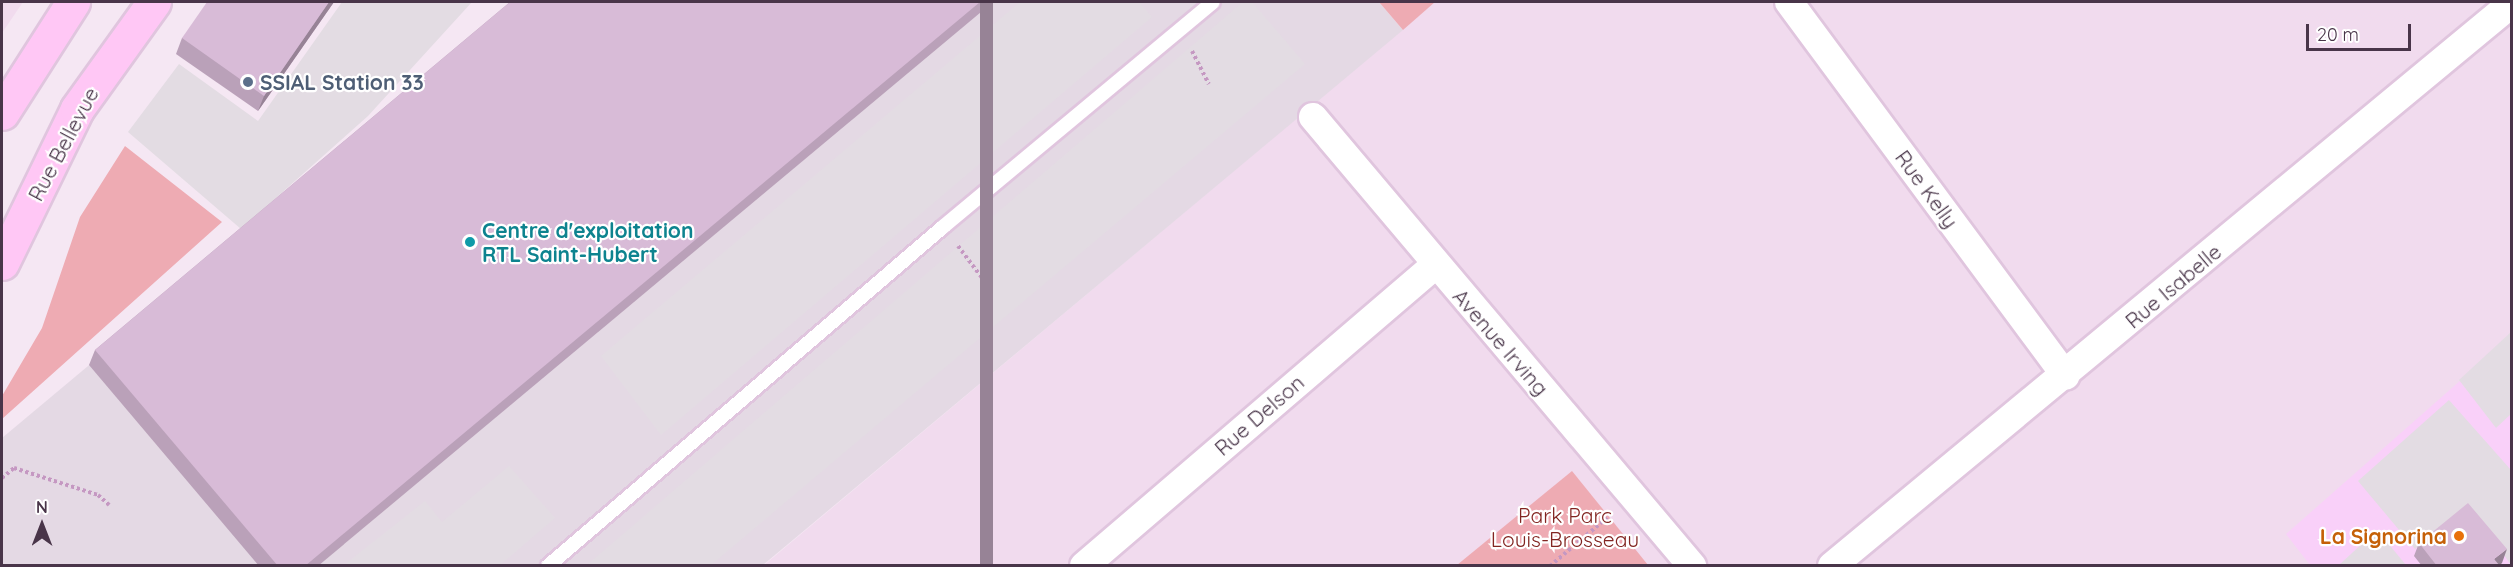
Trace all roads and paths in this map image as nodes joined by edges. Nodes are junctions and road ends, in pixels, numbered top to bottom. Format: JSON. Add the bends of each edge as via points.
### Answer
{"nodes":[{"id":1,"x":73,"y":2,"type":"edge"},
{"id":2,"x":154,"y":2,"type":"edge"},
{"id":3,"x":1213,"y":2,"type":"edge"},
{"id":4,"x":1789,"y":2,"type":"edge"},
{"id":5,"x":2511,"y":3,"type":"edge"},
{"id":6,"x":1181,"y":28,"type":"junction"},
{"id":7,"x":1209,"y":84,"type":"dead end"},
{"id":8,"x":2,"y":113,"type":"edge"},
{"id":9,"x":1313,"y":117,"type":"dead end"},
{"id":10,"x":943,"y":226,"type":"junction"},
{"id":11,"x":2,"y":263,"type":"edge"},
{"id":12,"x":1435,"y":265,"type":"junction"},
{"id":13,"x":982,"y":279,"type":"dead end"},
{"id":14,"x":2066,"y":376,"type":"junction"},
{"id":15,"x":2,"y":478,"type":"edge"},
{"id":16,"x":1633,"y":496,"type":"junction"},
{"id":17,"x":109,"y":505,"type":"dead end"},
{"id":18,"x":548,"y":566,"type":"edge"},
{"id":19,"x":1084,"y":566,"type":"edge"},
{"id":20,"x":1550,"y":566,"type":"edge"},
{"id":21,"x":1692,"y":566,"type":"edge"},
{"id":22,"x":1832,"y":566,"type":"edge"}],
"edges":[{"from":1,"to":8,"type":"street"},
{"from":2,"to":11,"type":"street","name":"Rue Bellevue","via":[[77,109]]},
{"from":3,"to":6,"type":"lane"},
{"from":4,"to":14,"type":"street","name":"Rue Kelly"},
{"from":5,"to":14,"type":"street","name":"Rue Isabelle"},
{"from":6,"to":7,"type":"path"},
{"from":6,"to":10,"type":"lane"},
{"from":9,"to":12,"type":"street","name":"Avenue Irving"},
{"from":10,"to":13,"type":"path"},
{"from":10,"to":18,"type":"lane"},
{"from":12,"to":16,"type":"street","name":"Avenue Irving"},
{"from":12,"to":19,"type":"street","name":"Rue Delson"},
{"from":14,"to":22,"type":"street","name":"Rue Isabelle"},
{"from":15,"to":17,"type":"path","via":[[14,468],[98,495]]},
{"from":16,"to":20,"type":"path"},
{"from":16,"to":21,"type":"street","name":"Avenue Irving"}]}
